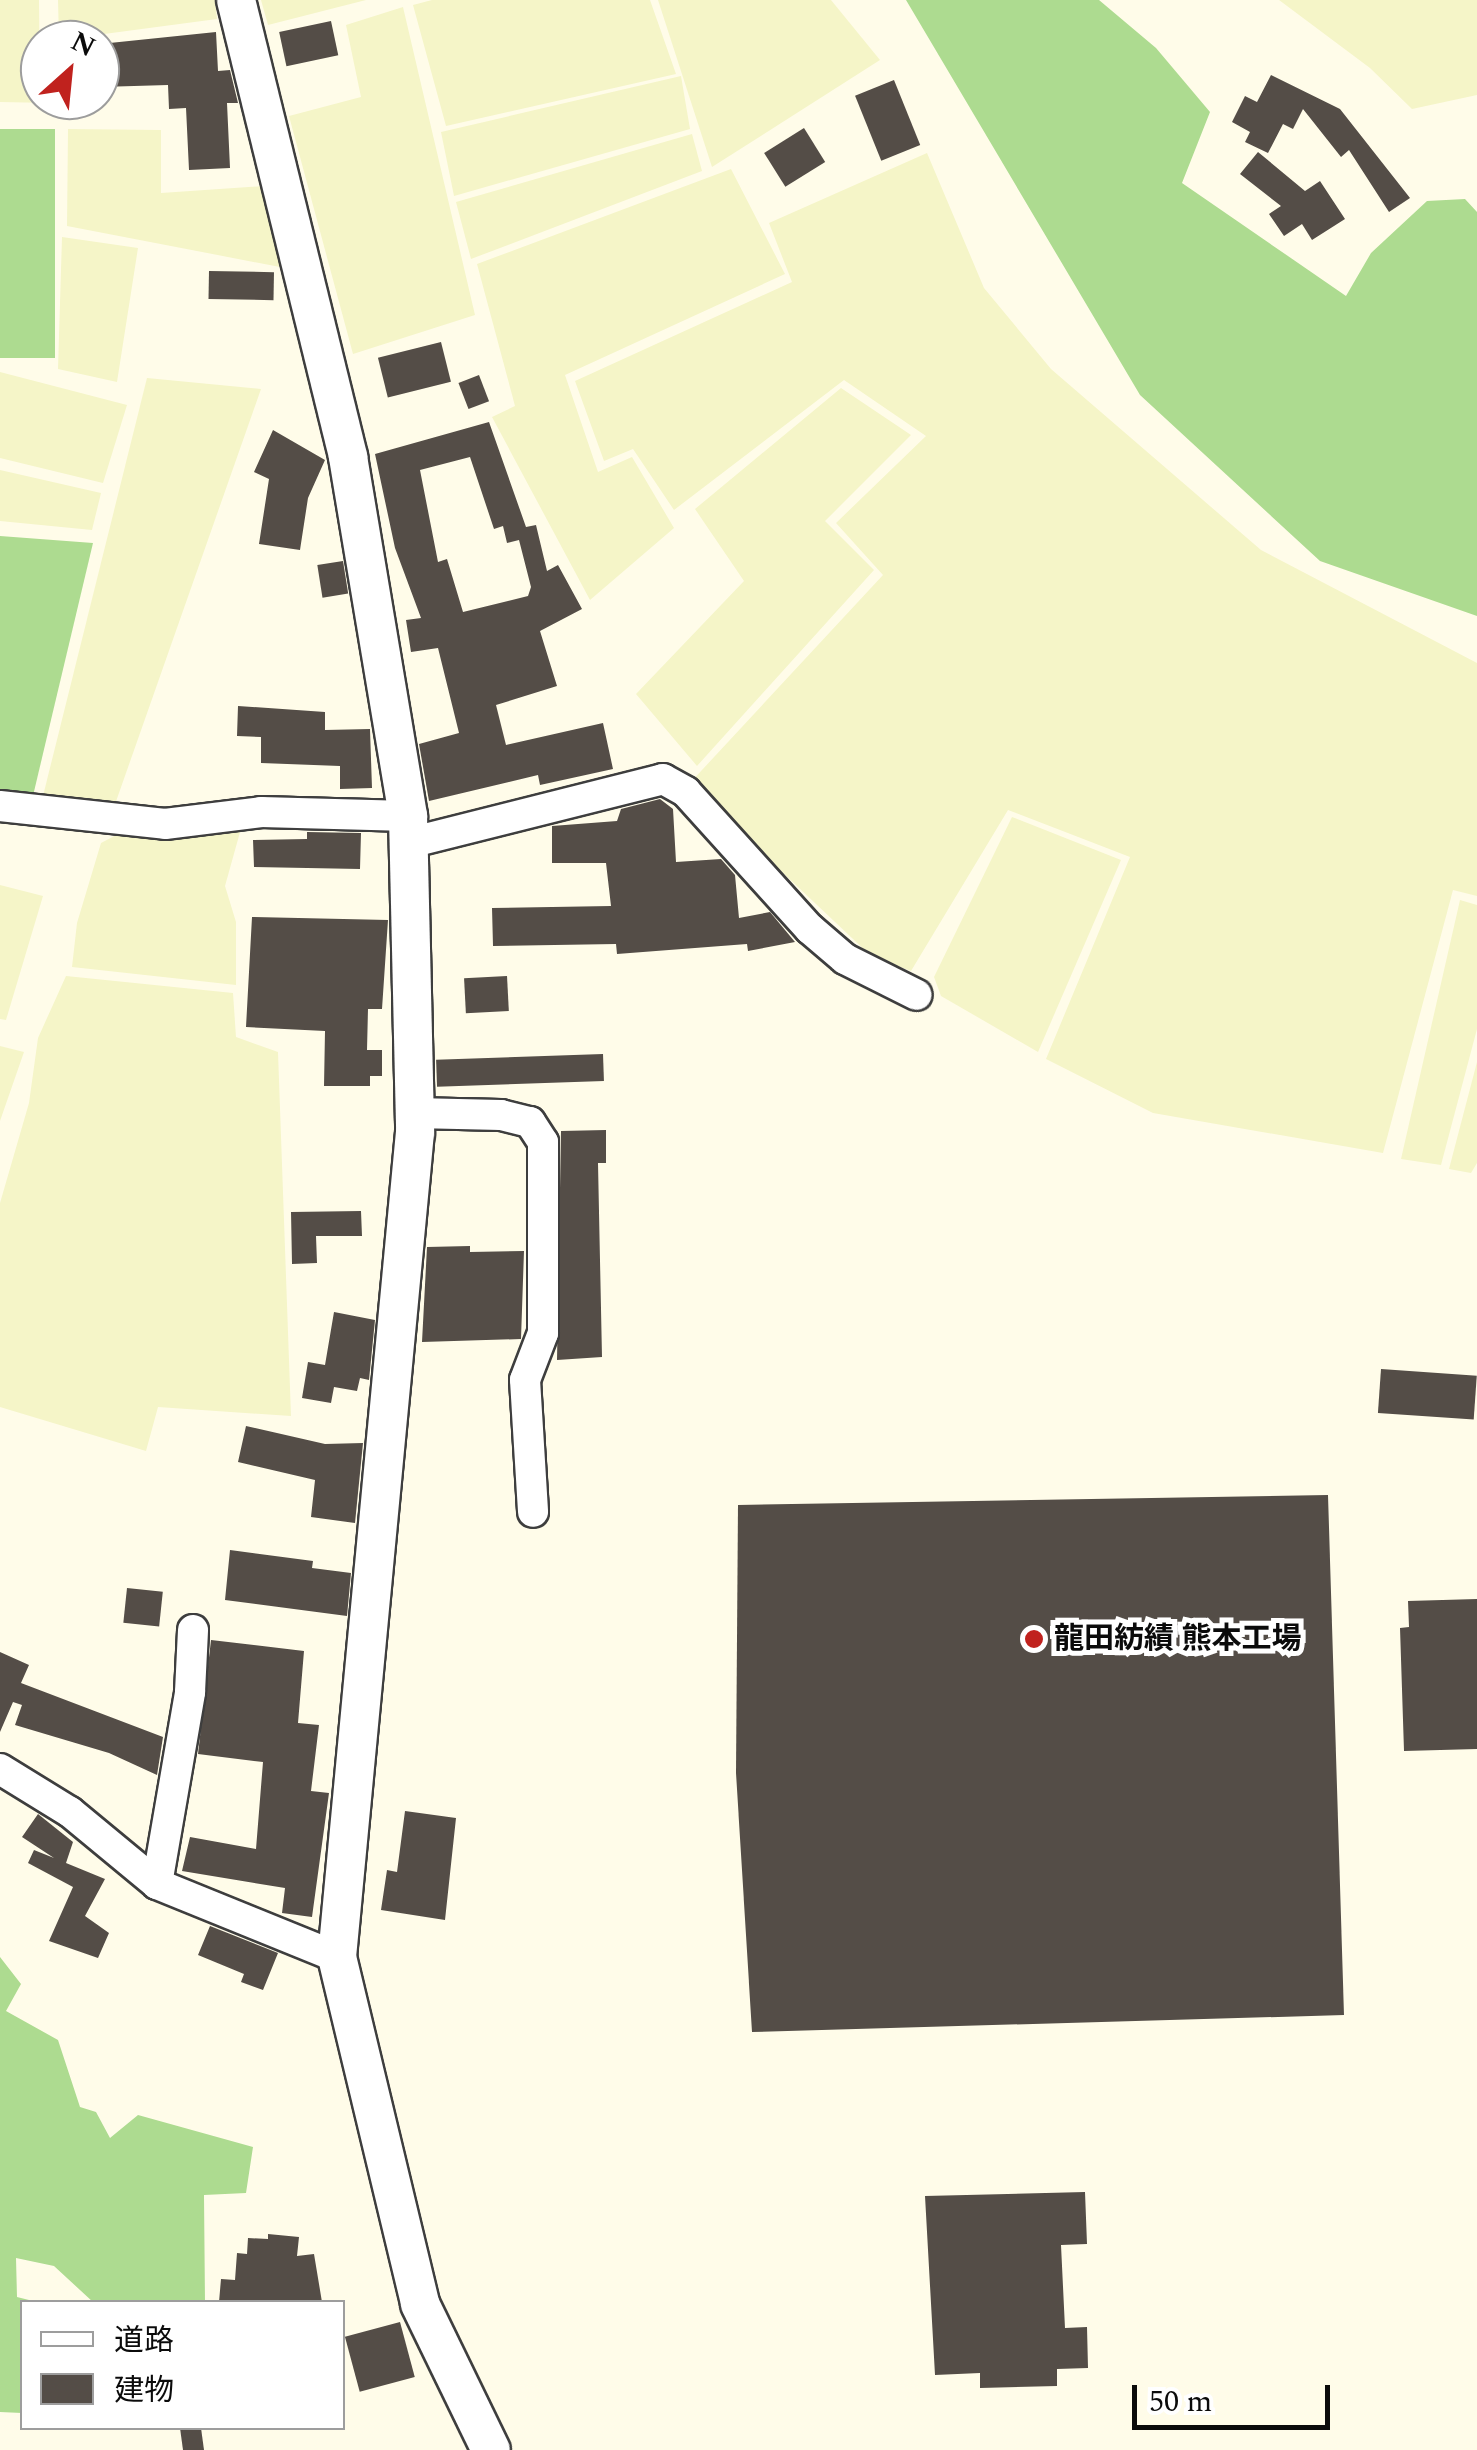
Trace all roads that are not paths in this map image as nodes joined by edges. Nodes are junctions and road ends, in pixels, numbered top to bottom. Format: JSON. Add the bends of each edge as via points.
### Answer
{"nodes":[{"id":1,"x":236,"y":0,"type":"edge"},
{"id":2,"x":0,"y":806,"type":"edge"},
{"id":3,"x":409,"y":829,"type":"junction"},
{"id":4,"x":917,"y":995,"type":"dead end"},
{"id":5,"x":415,"y":1113,"type":"junction"},
{"id":6,"x":533,"y":1512,"type":"dead end"},
{"id":7,"x":193,"y":1630,"type":"dead end"},
{"id":8,"x":0,"y":1769,"type":"edge"},
{"id":9,"x":157,"y":1884,"type":"junction"},
{"id":10,"x":337,"y":1956,"type":"junction"},
{"id":11,"x":491,"y":2450,"type":"edge"}],
"edges":[{"from":1,"to":3,"type":"street","via":[[348,457]]},
{"from":2,"to":3,"type":"street","via":[[165,824],[260,812]]},
{"from":3,"to":4,"type":"street","via":[[663,779],[686,792],[810,929],[846,959]]},
{"from":3,"to":5,"type":"street"},
{"from":5,"to":6,"type":"street","via":[[501,1115],[530,1122],[543,1142],[544,1332],[525,1380]]},
{"from":5,"to":10,"type":"street"},
{"from":7,"to":9,"type":"street","via":[[190,1692]]},
{"from":8,"to":9,"type":"street","via":[[70,1812]]},
{"from":9,"to":10,"type":"street"},
{"from":10,"to":11,"type":"street","via":[[420,2304]]}]}
